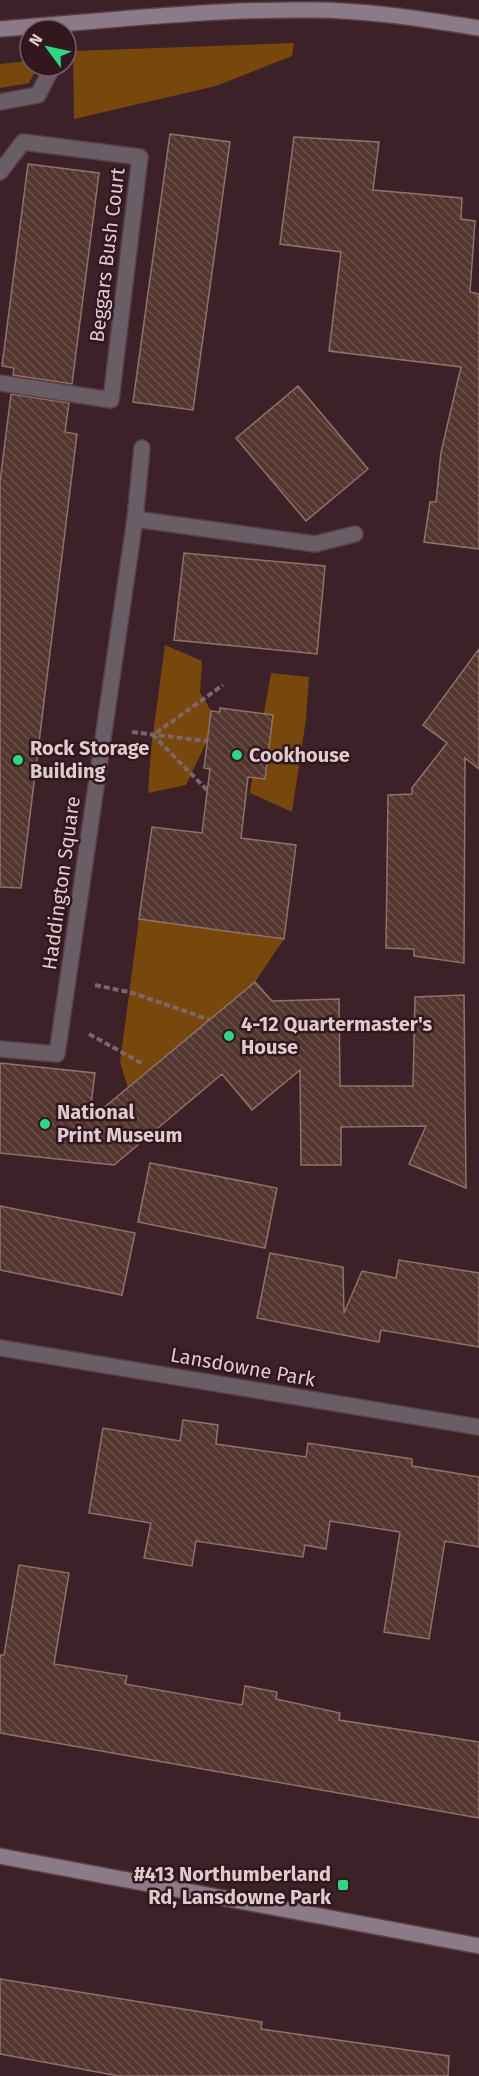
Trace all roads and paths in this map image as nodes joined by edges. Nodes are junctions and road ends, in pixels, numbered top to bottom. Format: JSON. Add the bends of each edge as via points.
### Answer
{"nodes":[{"id":1,"x":78,"y":26,"type":"edge"},
{"id":2,"x":18,"y":28,"type":"edge"},
{"id":3,"x":479,"y":28,"type":"edge"},
{"id":4,"x":0,"y":29,"type":"edge"},
{"id":5,"x":47,"y":78,"type":"edge"},
{"id":6,"x":0,"y":102,"type":"edge"},
{"id":7,"x":0,"y":172,"type":"edge"},
{"id":8,"x":0,"y":383,"type":"edge"},
{"id":9,"x":142,"y":448,"type":"dead end"},
{"id":10,"x":135,"y":519,"type":"junction"},
{"id":11,"x":355,"y":534,"type":"dead end"},
{"id":12,"x":223,"y":685,"type":"dead end"},
{"id":13,"x":105,"y":728,"type":"junction"},
{"id":14,"x":153,"y":735,"type":"junction"},
{"id":15,"x":207,"y":741,"type":"dead end"},
{"id":16,"x":207,"y":790,"type":"dead end"},
{"id":17,"x":68,"y":979,"type":"junction"},
{"id":18,"x":62,"y":1019,"type":"junction"},
{"id":19,"x":210,"y":1020,"type":"dead end"},
{"id":20,"x":0,"y":1049,"type":"edge"},
{"id":21,"x":143,"y":1064,"type":"dead end"},
{"id":22,"x":0,"y":1348,"type":"edge"},
{"id":23,"x":479,"y":1427,"type":"edge"},
{"id":24,"x":0,"y":1856,"type":"edge"},
{"id":25,"x":479,"y":1946,"type":"edge"}],
"edges":[{"from":1,"to":3,"type":"main road","via":[[234,12],[312,10],[410,16]]},
{"from":2,"to":4,"type":"main road"},
{"from":5,"to":6,"type":"street","via":[[38,95]]},
{"from":7,"to":8,"type":"street","name":"Beggars Bush Court","via":[[23,142],[140,157],[111,400]]},
{"from":9,"to":10,"type":"street","name":"Haddington Square"},
{"from":10,"to":11,"type":"street","via":[[315,544]]},
{"from":10,"to":13,"type":"street","name":"Haddington Square"},
{"from":12,"to":14,"type":"path"},
{"from":13,"to":14,"type":"path"},
{"from":13,"to":17,"type":"street","name":"Haddington Square"},
{"from":14,"to":15,"type":"path"},
{"from":14,"to":16,"type":"path"},
{"from":17,"to":18,"type":"street","name":"Haddington Square"},
{"from":17,"to":19,"type":"path","via":[[133,993]]},
{"from":18,"to":20,"type":"street","name":"Haddington Square","via":[[57,1054]]},
{"from":18,"to":21,"type":"path"},
{"from":22,"to":23,"type":"street","name":"Lansdowne Park"},
{"from":24,"to":25,"type":"main road"}]}
